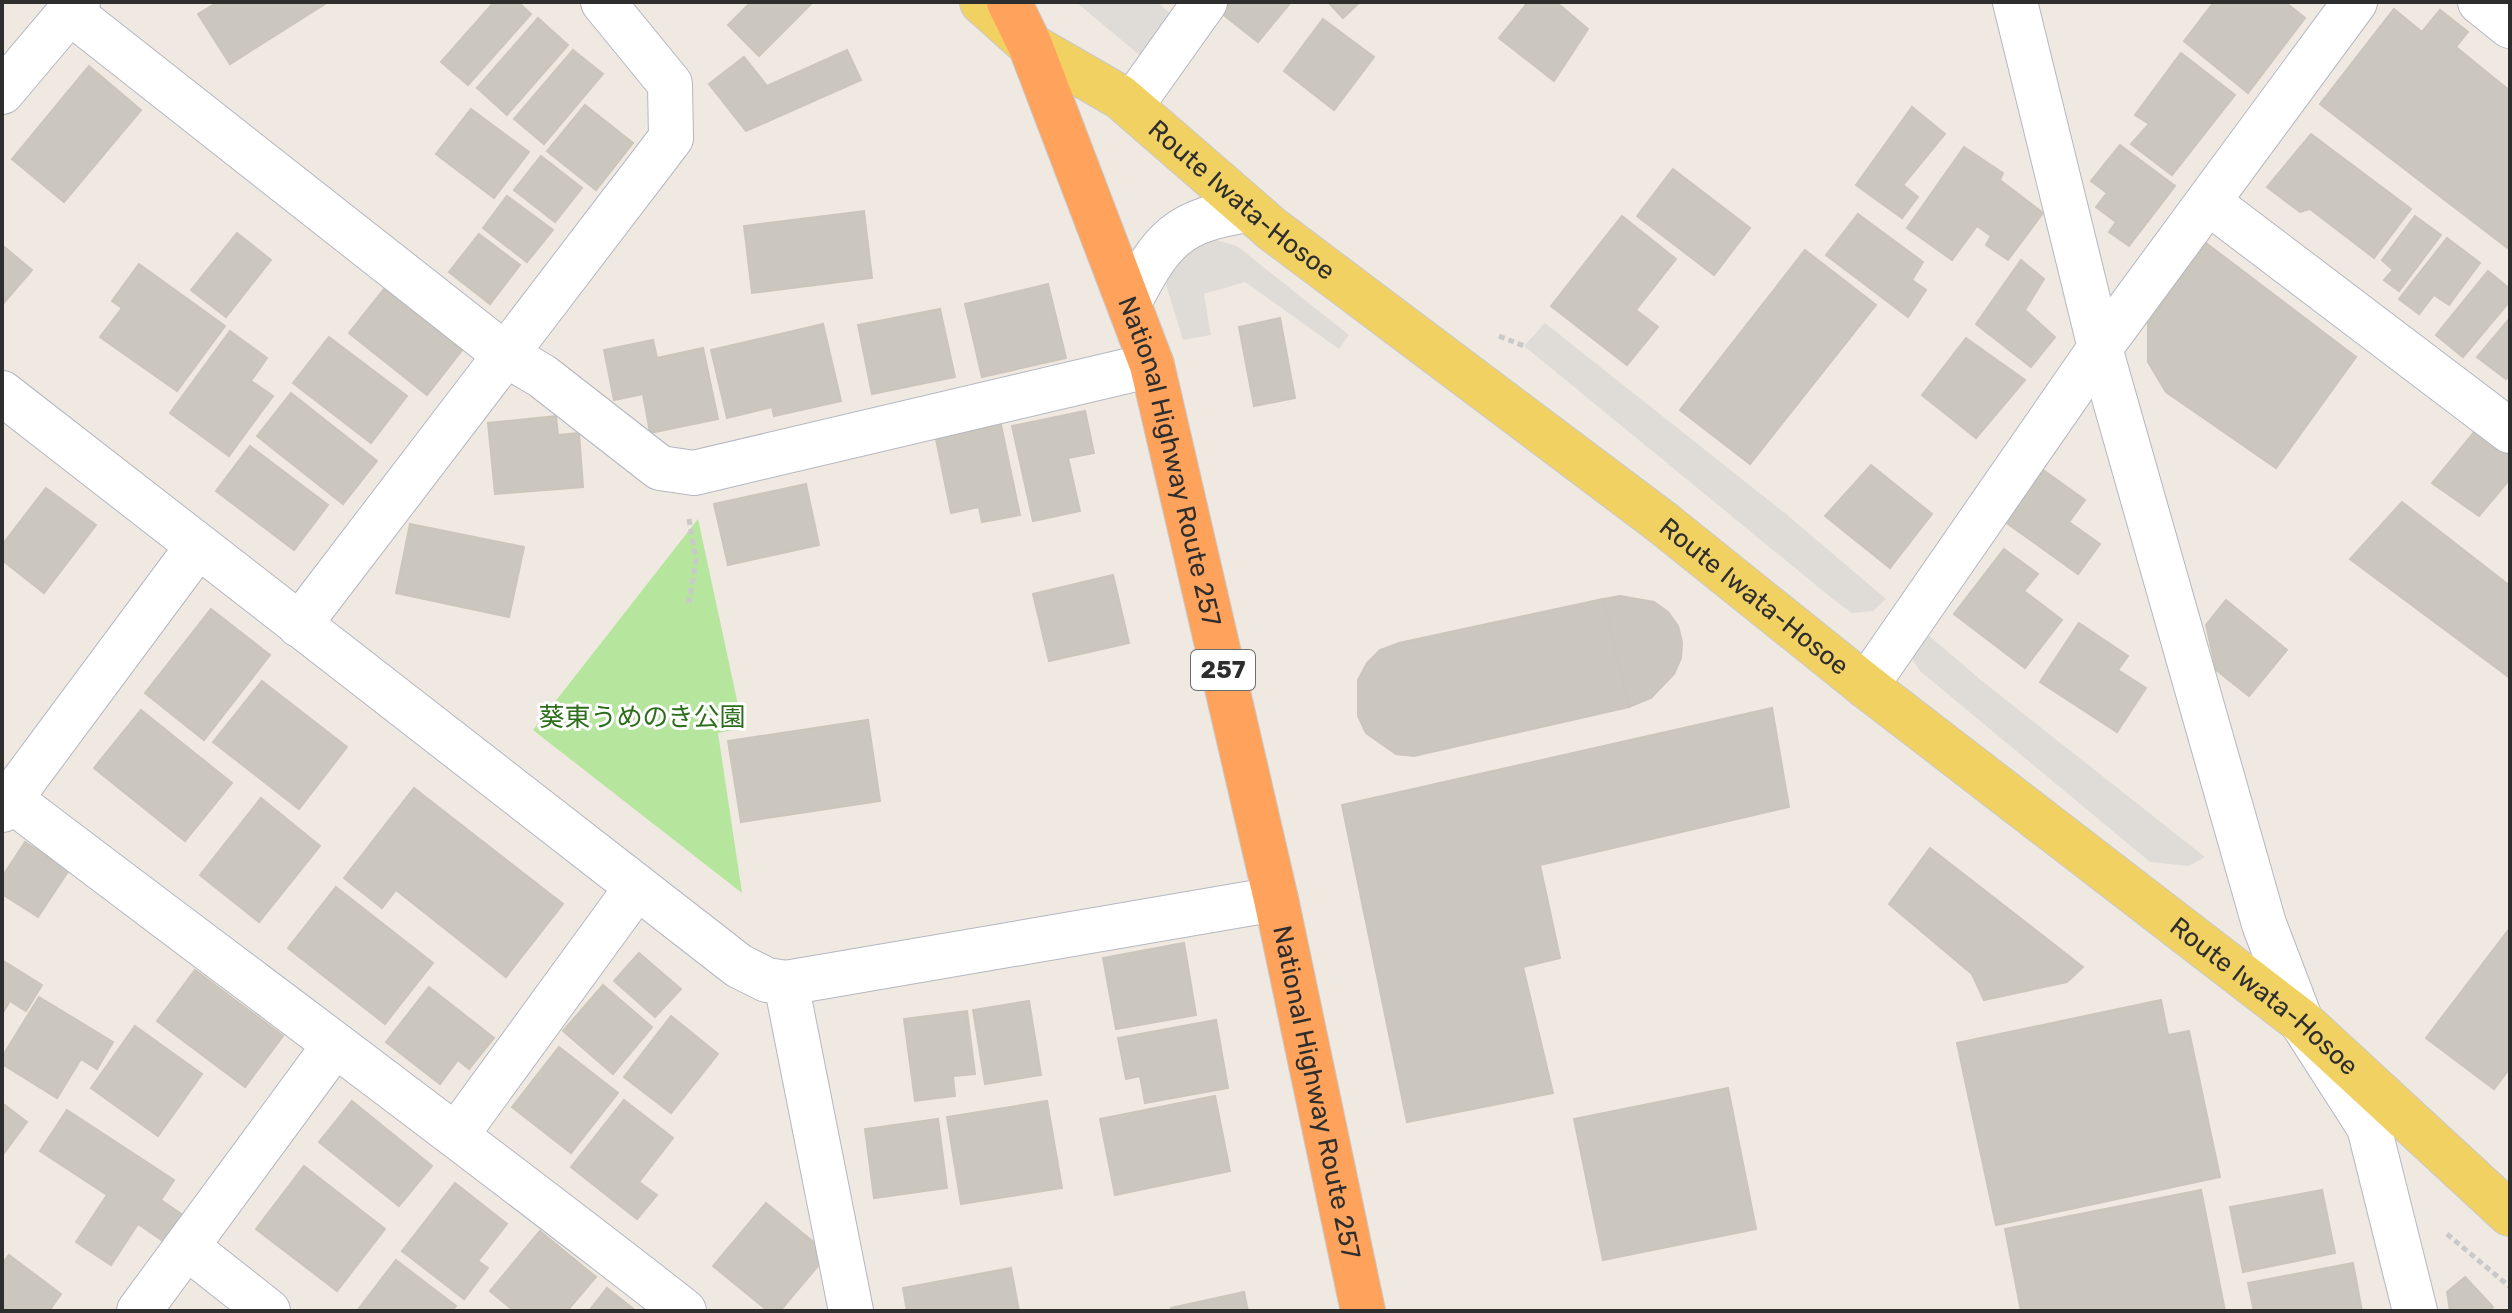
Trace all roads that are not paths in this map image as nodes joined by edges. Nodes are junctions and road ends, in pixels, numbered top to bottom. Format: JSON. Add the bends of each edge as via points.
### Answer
{"nodes":[{"id":1,"x":603,"y":2,"type":"edge"},
{"id":2,"x":982,"y":2,"type":"edge"},
{"id":3,"x":1009,"y":2,"type":"edge"},
{"id":4,"x":1205,"y":2,"type":"edge"},
{"id":5,"x":2015,"y":2,"type":"edge"},
{"id":6,"x":2355,"y":2,"type":"edge"},
{"id":7,"x":2480,"y":2,"type":"edge"},
{"id":8,"x":74,"y":7,"type":"edge"},
{"id":9,"x":2510,"y":26,"type":"edge"},
{"id":10,"x":1030,"y":45,"type":"junction"},
{"id":11,"x":2,"y":92,"type":"edge"},
{"id":12,"x":1131,"y":106,"type":"junction"},
{"id":13,"x":2208,"y":202,"type":"junction"},
{"id":14,"x":1250,"y":210,"type":"junction"},
{"id":15,"x":1129,"y":303,"type":"junction"},
{"id":16,"x":2100,"y":348,"type":"junction"},
{"id":17,"x":503,"y":353,"type":"junction"},
{"id":18,"x":1152,"y":365,"type":"junction"},
{"id":19,"x":2,"y":393,"type":"edge"},
{"id":20,"x":2510,"y":431,"type":"edge"},
{"id":21,"x":198,"y":546,"type":"junction"},
{"id":22,"x":299,"y":625,"type":"junction"},
{"id":23,"x":1866,"y":686,"type":"junction"},
{"id":24,"x":5,"y":801,"type":"edge"},
{"id":25,"x":637,"y":887,"type":"junction"},
{"id":26,"x":1276,"y":899,"type":"junction"},
{"id":27,"x":786,"y":983,"type":"junction"},
{"id":28,"x":2301,"y":1021,"type":"junction"},
{"id":29,"x":334,"y":1046,"type":"junction"},
{"id":30,"x":457,"y":1134,"type":"junction"},
{"id":31,"x":2510,"y":1214,"type":"edge"},
{"id":32,"x":188,"y":1248,"type":"junction"},
{"id":33,"x":848,"y":1309,"type":"edge"},
{"id":34,"x":139,"y":1311,"type":"edge"},
{"id":35,"x":268,"y":1311,"type":"edge"},
{"id":36,"x":684,"y":1311,"type":"edge"},
{"id":37,"x":1363,"y":1311,"type":"edge"},
{"id":38,"x":2415,"y":1311,"type":"edge"}],
"edges":[{"from":1,"to":17,"type":"street","via":[[670,84],[671,138]]},
{"from":2,"to":10,"type":"main road","name":"Route Iwata-Hosoe"},
{"from":3,"to":10,"type":"highway","name":"National Highway Route 257","number":"257"},
{"from":4,"to":12,"type":"street"},
{"from":5,"to":16,"type":"street"},
{"from":6,"to":13,"type":"street"},
{"from":7,"to":9,"type":"street"},
{"from":8,"to":11,"type":"street"},
{"from":8,"to":17,"type":"street"},
{"from":10,"to":12,"type":"main road","name":"Route Iwata-Hosoe"},
{"from":10,"to":15,"type":"highway","name":"National Highway Route 257","number":"257"},
{"from":12,"to":14,"type":"main road","name":"Route Iwata-Hosoe"},
{"from":13,"to":16,"type":"street"},
{"from":13,"to":20,"type":"street"},
{"from":14,"to":15,"type":"street","via":[[1191,223],[1165,242]]},
{"from":14,"to":23,"type":"main road","name":"Route Iwata-Hosoe","via":[[1663,523]]},
{"from":15,"to":18,"type":"highway","name":"National Highway Route 257","number":"257"},
{"from":16,"to":23,"type":"street"},
{"from":16,"to":28,"type":"street","via":[[2264,924]]},
{"from":17,"to":18,"type":"street","via":[[542,376],[660,468],[694,473]]},
{"from":17,"to":22,"type":"street"},
{"from":18,"to":26,"type":"highway","name":"National Highway Route 257","number":"257"},
{"from":19,"to":21,"type":"street"},
{"from":21,"to":22,"type":"street"},
{"from":21,"to":24,"type":"street"},
{"from":22,"to":25,"type":"street"},
{"from":23,"to":28,"type":"main road","name":"Route Iwata-Hosoe"},
{"from":24,"to":29,"type":"street"},
{"from":25,"to":27,"type":"street","via":[[739,966]]},
{"from":25,"to":30,"type":"street"},
{"from":26,"to":27,"type":"street"},
{"from":26,"to":37,"type":"highway","name":"National Highway Route 257","number":"257"},
{"from":27,"to":33,"type":"street"},
{"from":28,"to":31,"type":"main road","name":"Route Iwata-Hosoe"},
{"from":28,"to":38,"type":"street","via":[[2369,1127]]},
{"from":29,"to":30,"type":"street"},
{"from":29,"to":32,"type":"street"},
{"from":30,"to":36,"type":"street"},
{"from":32,"to":34,"type":"street"},
{"from":32,"to":35,"type":"street"}]}
